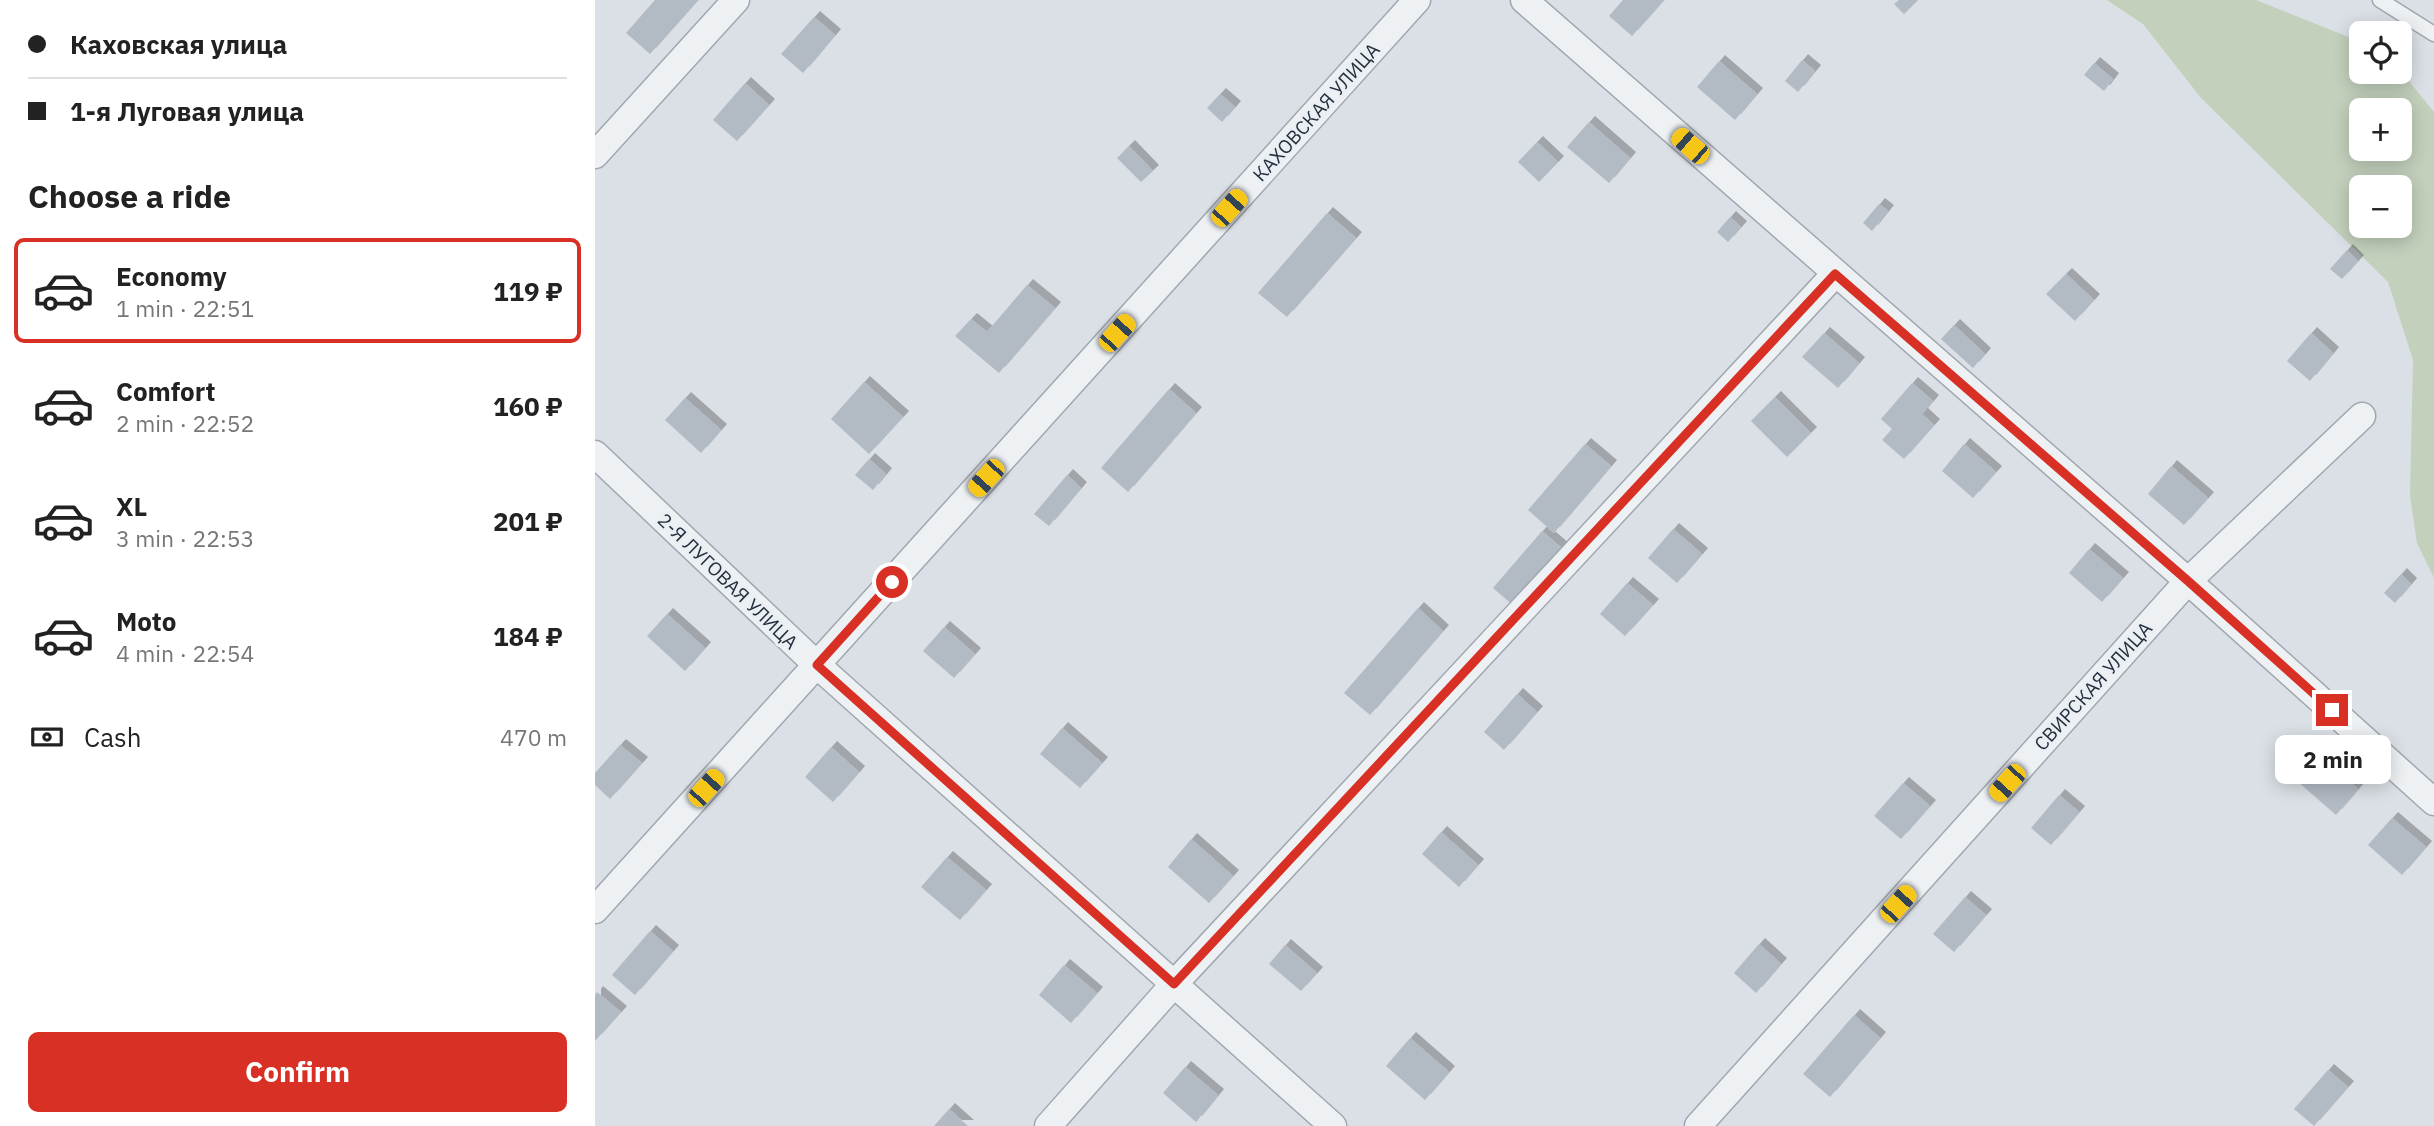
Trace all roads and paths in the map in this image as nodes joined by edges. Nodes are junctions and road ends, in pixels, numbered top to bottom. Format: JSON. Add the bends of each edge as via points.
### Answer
{"nodes":[{"id":1,"x":736,"y":0,"type":"edge"},
{"id":2,"x":1417,"y":0,"type":"edge"},
{"id":3,"x":1524,"y":0,"type":"edge"},
{"id":4,"x":2380,"y":0,"type":"edge"},
{"id":5,"x":2434,"y":34,"type":"edge"},
{"id":6,"x":595,"y":155,"type":"edge"},
{"id":7,"x":1835,"y":274,"type":"junction"},
{"id":8,"x":2361,"y":415,"type":"dead end"},
{"id":9,"x":595,"y":454,"type":"edge"},
{"id":10,"x":2188,"y":581,"type":"junction"},
{"id":11,"x":817,"y":665,"type":"junction"},
{"id":12,"x":2434,"y":802,"type":"edge"},
{"id":13,"x":595,"y":910,"type":"edge"},
{"id":14,"x":1174,"y":984,"type":"junction"},
{"id":15,"x":1048,"y":1126,"type":"edge"},
{"id":16,"x":1333,"y":1126,"type":"edge"},
{"id":17,"x":1698,"y":1126,"type":"edge"}],
"edges":[{"from":1,"to":6,"type":"street"},
{"from":2,"to":11,"type":"street","name":"КАХОВСКАЯ УЛИЦА"},
{"from":3,"to":7,"type":"street"},
{"from":4,"to":5,"type":"lane"},
{"from":7,"to":10,"type":"street"},
{"from":7,"to":14,"type":"street"},
{"from":8,"to":10,"type":"street","name":"СВИРСКАЯ УЛИЦА"},
{"from":9,"to":11,"type":"street","name":"2-Я ЛУГОВАЯ УЛИЦА"},
{"from":10,"to":12,"type":"street"},
{"from":10,"to":17,"type":"street","name":"СВИРСКАЯ УЛИЦА"},
{"from":11,"to":13,"type":"street","name":"КАХОВСКАЯ УЛИЦА"},
{"from":11,"to":14,"type":"street","name":"2-Я ЛУГОВАЯ УЛИЦА"},
{"from":14,"to":15,"type":"street"},
{"from":14,"to":16,"type":"street","name":"2-Я ЛУГОВАЯ УЛИЦА"}]}
